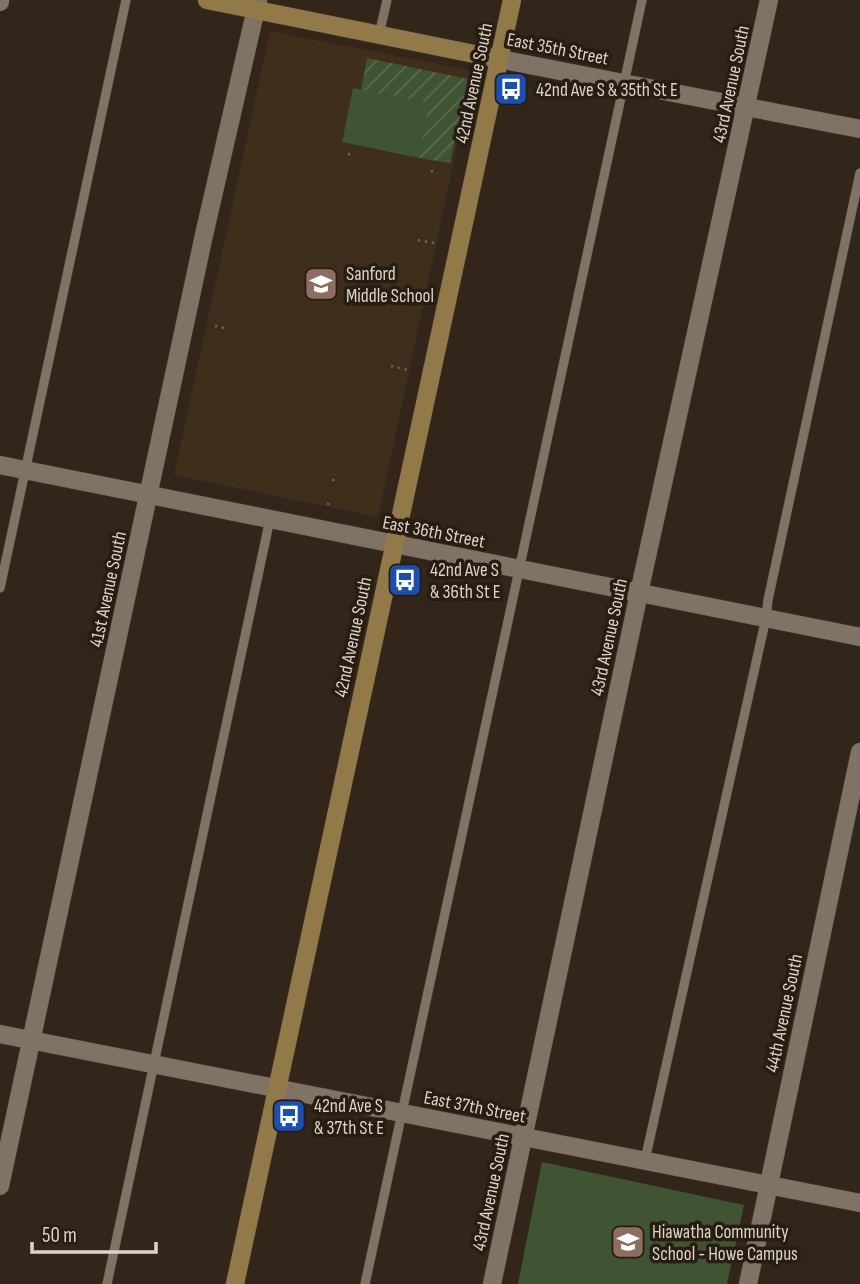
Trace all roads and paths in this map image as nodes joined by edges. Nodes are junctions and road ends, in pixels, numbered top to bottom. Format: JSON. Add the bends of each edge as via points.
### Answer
{"nodes":[{"id":1,"x":126,"y":0,"type":"edge"},
{"id":2,"x":207,"y":0,"type":"edge"},
{"id":3,"x":387,"y":0,"type":"edge"},
{"id":4,"x":512,"y":0,"type":"edge"},
{"id":5,"x":642,"y":0,"type":"edge"},
{"id":6,"x":769,"y":0,"type":"edge"},
{"id":7,"x":256,"y":5,"type":"edge"},
{"id":8,"x":379,"y":34,"type":"junction"},
{"id":9,"x":499,"y":59,"type":"junction"},
{"id":10,"x":624,"y":82,"type":"junction"},
{"id":11,"x":747,"y":107,"type":"junction"},
{"id":12,"x":860,"y":128,"type":"edge"},
{"id":13,"x":348,"y":154,"type":"dead end"},
{"id":14,"x":354,"y":155,"type":"dead end"},
{"id":15,"x":430,"y":171,"type":"dead end"},
{"id":16,"x":438,"y":173,"type":"dead end"},
{"id":17,"x":860,"y":173,"type":"edge"},
{"id":18,"x":418,"y":240,"type":"dead end"},
{"id":19,"x":434,"y":243,"type":"dead end"},
{"id":20,"x":215,"y":326,"type":"dead end"},
{"id":21,"x":224,"y":328,"type":"dead end"},
{"id":22,"x":391,"y":366,"type":"dead end"},
{"id":23,"x":408,"y":370,"type":"dead end"},
{"id":24,"x":0,"y":465,"type":"edge"},
{"id":25,"x":26,"y":470,"type":"junction"},
{"id":26,"x":335,"y":474,"type":"dead end"},
{"id":27,"x":333,"y":481,"type":"dead end"},
{"id":28,"x":149,"y":494,"type":"junction"},
{"id":29,"x":329,"y":500,"type":"dead end"},
{"id":30,"x":328,"y":505,"type":"dead end"},
{"id":31,"x":270,"y":519,"type":"junction"},
{"id":32,"x":394,"y":544,"type":"junction"},
{"id":33,"x":519,"y":569,"type":"junction"},
{"id":34,"x":0,"y":588,"type":"edge"},
{"id":35,"x":639,"y":593,"type":"junction"},
{"id":36,"x":766,"y":618,"type":"junction"},
{"id":37,"x":860,"y":636,"type":"edge"},
{"id":38,"x":860,"y":752,"type":"edge"},
{"id":39,"x":0,"y":1034,"type":"edge"},
{"id":40,"x":32,"y":1039,"type":"junction"},
{"id":41,"x":154,"y":1065,"type":"junction"},
{"id":42,"x":277,"y":1089,"type":"junction"},
{"id":43,"x":402,"y":1113,"type":"junction"},
{"id":44,"x":523,"y":1137,"type":"junction"},
{"id":45,"x":645,"y":1160,"type":"junction"},
{"id":46,"x":0,"y":1186,"type":"edge"},
{"id":47,"x":768,"y":1186,"type":"junction"},
{"id":48,"x":860,"y":1203,"type":"edge"},
{"id":49,"x":107,"y":1284,"type":"edge"},
{"id":50,"x":235,"y":1284,"type":"edge"},
{"id":51,"x":365,"y":1284,"type":"edge"},
{"id":52,"x":492,"y":1284,"type":"edge"},
{"id":53,"x":748,"y":1284,"type":"edge"}],
"edges":[{"from":1,"to":25,"type":"lane"},
{"from":2,"to":7,"type":"street","name":"East 35th Street"},
{"from":3,"to":8,"type":"lane"},
{"from":4,"to":9,"type":"street","name":"42nd Avenue South"},
{"from":5,"to":10,"type":"lane"},
{"from":6,"to":11,"type":"street","name":"43rd Avenue South"},
{"from":7,"to":8,"type":"street","name":"East 35th Street"},
{"from":7,"to":28,"type":"street","name":"41st Avenue South"},
{"from":8,"to":9,"type":"street","name":"East 35th Street"},
{"from":9,"to":10,"type":"street","name":"East 35th Street"},
{"from":9,"to":32,"type":"street","name":"42nd Avenue South"},
{"from":10,"to":11,"type":"street","name":"East 35th Street"},
{"from":10,"to":33,"type":"lane"},
{"from":11,"to":12,"type":"street","name":"East 35th Street"},
{"from":11,"to":35,"type":"street","name":"43rd Avenue South"},
{"from":13,"to":14,"type":"path"},
{"from":15,"to":16,"type":"path"},
{"from":17,"to":36,"type":"lane"},
{"from":18,"to":19,"type":"path"},
{"from":20,"to":21,"type":"path"},
{"from":22,"to":23,"type":"path"},
{"from":24,"to":25,"type":"street","name":"East 36th Street"},
{"from":25,"to":28,"type":"street","name":"East 36th Street"},
{"from":25,"to":34,"type":"lane"},
{"from":26,"to":27,"type":"path"},
{"from":28,"to":31,"type":"street","name":"East 36th Street"},
{"from":28,"to":40,"type":"street","name":"41st Avenue South"},
{"from":29,"to":30,"type":"path"},
{"from":31,"to":32,"type":"street","name":"East 36th Street"},
{"from":31,"to":41,"type":"lane"},
{"from":32,"to":33,"type":"street","name":"East 36th Street"},
{"from":32,"to":42,"type":"street","name":"42nd Avenue South"},
{"from":33,"to":35,"type":"street","name":"East 36th Street"},
{"from":33,"to":43,"type":"lane"},
{"from":35,"to":36,"type":"street","name":"East 36th Street"},
{"from":35,"to":44,"type":"street","name":"43rd Avenue South"},
{"from":36,"to":37,"type":"street","name":"East 36th Street"},
{"from":36,"to":45,"type":"lane"},
{"from":38,"to":47,"type":"street","name":"44th Avenue South"},
{"from":39,"to":40,"type":"street","name":"East 37th Street"},
{"from":40,"to":41,"type":"street","name":"East 37th Street"},
{"from":40,"to":46,"type":"street","name":"41st Avenue South"},
{"from":41,"to":42,"type":"street","name":"East 37th Street"},
{"from":41,"to":49,"type":"lane"},
{"from":42,"to":43,"type":"street","name":"East 37th Street"},
{"from":42,"to":50,"type":"street","name":"42nd Avenue South"},
{"from":43,"to":44,"type":"street","name":"East 37th Street"},
{"from":43,"to":51,"type":"lane"},
{"from":44,"to":45,"type":"street","name":"East 37th Street"},
{"from":44,"to":52,"type":"street","name":"43rd Avenue South"},
{"from":45,"to":47,"type":"street","name":"East 37th Street"},
{"from":47,"to":48,"type":"street","name":"East 37th Street"},
{"from":47,"to":53,"type":"street","name":"44th Avenue South"}]}
